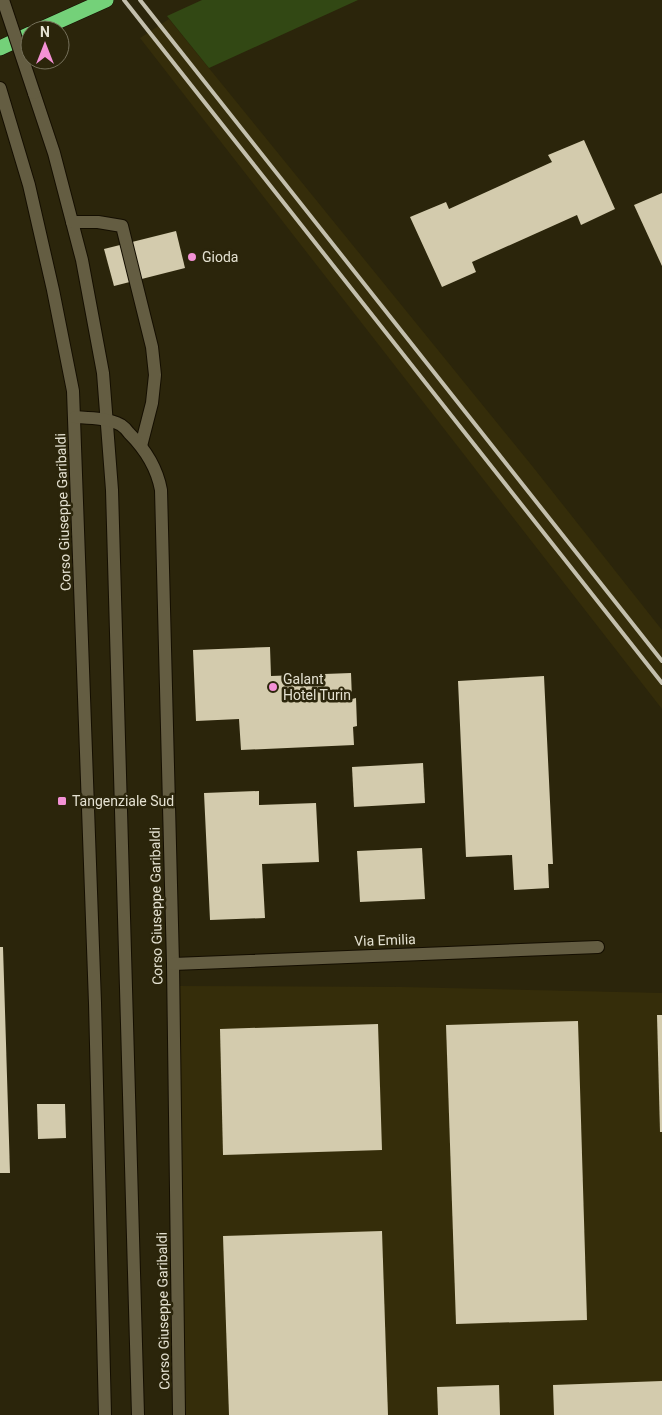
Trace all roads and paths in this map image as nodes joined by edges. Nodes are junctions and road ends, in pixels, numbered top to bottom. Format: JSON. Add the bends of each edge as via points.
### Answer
{"nodes":[{"id":1,"x":3,"y":0,"type":"edge"},
{"id":2,"x":106,"y":0,"type":"edge"},
{"id":3,"x":61,"y":20,"type":"edge"},
{"id":4,"x":20,"y":39,"type":"edge"},
{"id":5,"x":0,"y":48,"type":"edge"},
{"id":6,"x":2,"y":95,"type":"edge"},
{"id":7,"x":72,"y":222,"type":"junction"},
{"id":8,"x":75,"y":417,"type":"junction"},
{"id":9,"x":106,"y":421,"type":"junction"},
{"id":10,"x":141,"y":446,"type":"junction"},
{"id":11,"x":598,"y":947,"type":"dead end"},
{"id":12,"x":173,"y":964,"type":"junction"},
{"id":13,"x":105,"y":1415,"type":"edge"},
{"id":14,"x":138,"y":1415,"type":"edge"},
{"id":15,"x":179,"y":1415,"type":"edge"}],
"edges":[{"from":1,"to":7,"type":"street","name":"Corso Giuseppe Garibaldi","bridge":true,"via":[[54,153]]},
{"from":2,"to":3,"type":"highway"},
{"from":4,"to":5,"type":"highway"},
{"from":6,"to":8,"type":"street","name":"Corso Giuseppe Garibaldi","via":[[29,185],[53,290]]},
{"from":7,"to":9,"type":"street","name":"Corso Giuseppe Garibaldi","via":[[103,373]]},
{"from":7,"to":10,"type":"street","via":[[122,226],[152,347],[155,375]]},
{"from":8,"to":9,"type":"street","name":"Corso Giuseppe Garibaldi"},
{"from":8,"to":13,"type":"street","name":"Corso Giuseppe Garibaldi","via":[[95,993]]},
{"from":9,"to":10,"type":"street","name":"Corso Giuseppe Garibaldi","via":[[122,425]]},
{"from":9,"to":14,"type":"street","name":"Corso Giuseppe Garibaldi","via":[[112,490]]},
{"from":10,"to":12,"type":"street","name":"Corso Giuseppe Garibaldi","via":[[159,480],[160,490]]},
{"from":11,"to":12,"type":"street","name":"Via Emilia"},
{"from":12,"to":15,"type":"street","name":"Corso Giuseppe Garibaldi"}]}
